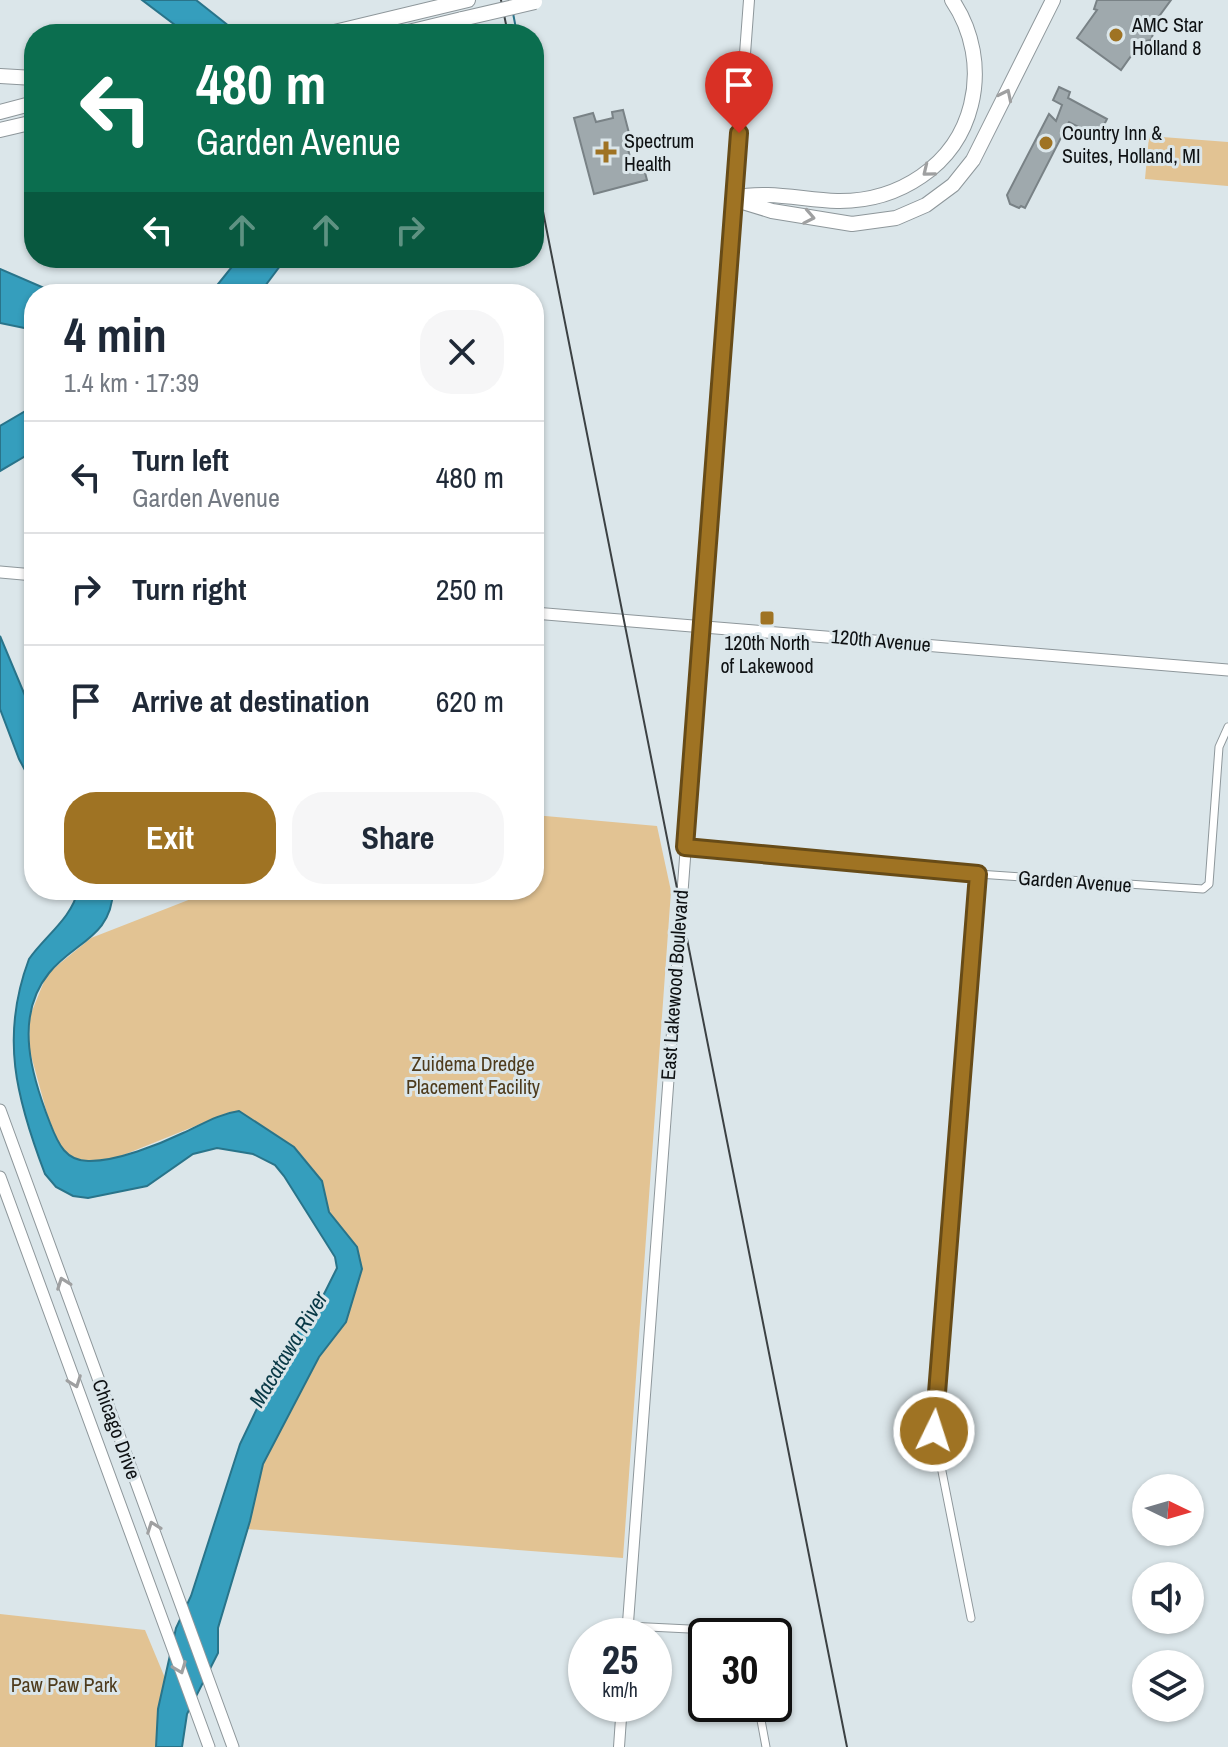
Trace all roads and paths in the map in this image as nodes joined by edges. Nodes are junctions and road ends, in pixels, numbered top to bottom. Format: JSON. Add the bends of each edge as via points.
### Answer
{"nodes":[{"id":1,"x":749,"y":0,"type":"edge"},
{"id":2,"x":952,"y":0,"type":"edge"},
{"id":3,"x":1053,"y":0,"type":"edge"},
{"id":4,"x":463,"y":1,"type":"edge"},
{"id":5,"x":538,"y":1,"type":"edge"},
{"id":6,"x":368,"y":24,"type":"edge"},
{"id":7,"x":441,"y":24,"type":"edge"},
{"id":8,"x":0,"y":76,"type":"edge"},
{"id":9,"x":24,"y":77,"type":"edge"},
{"id":10,"x":24,"y":106,"type":"edge"},
{"id":11,"x":0,"y":112,"type":"edge"},
{"id":12,"x":24,"y":124,"type":"edge"},
{"id":13,"x":0,"y":130,"type":"edge"},
{"id":14,"x":733,"y":199,"type":"junction"},
{"id":15,"x":0,"y":572,"type":"edge"},
{"id":16,"x":24,"y":574,"type":"edge"},
{"id":17,"x":544,"y":614,"type":"edge"},
{"id":18,"x":700,"y":625,"type":"junction"},
{"id":19,"x":1228,"y":670,"type":"edge"},
{"id":20,"x":1228,"y":727,"type":"edge"},
{"id":21,"x":685,"y":847,"type":"junction"},
{"id":22,"x":978,"y":874,"type":"junction"},
{"id":23,"x":0,"y":1110,"type":"edge"},
{"id":24,"x":0,"y":1177,"type":"edge"},
{"id":25,"x":75,"y":1317,"type":"junction"},
{"id":26,"x":52,"y":1320,"type":"junction"},
{"id":27,"x":629,"y":1618,"type":"edge"},
{"id":28,"x":971,"y":1618,"type":"dead end"},
{"id":29,"x":621,"y":1722,"type":"edge"},
{"id":30,"x":761,"y":1722,"type":"edge"},
{"id":31,"x":209,"y":1747,"type":"edge"},
{"id":32,"x":233,"y":1747,"type":"edge"},
{"id":33,"x":619,"y":1747,"type":"edge"},
{"id":34,"x":766,"y":1747,"type":"edge"}],
"edges":[{"from":1,"to":14,"type":"main road","name":"East Lakewood Boulevard"},
{"from":2,"to":14,"type":"highway","one_way":true,"via":[[971,43],[974,82],[966,120],[936,165],[905,186],[870,198],[836,201],[750,194]]},
{"from":14,"to":3,"type":"highway","one_way":true,"via":[[852,224],[884,221],[926,205],[953,185],[973,160]]},
{"from":4,"to":6,"type":"highway"},
{"from":5,"to":7,"type":"highway","bridge":true},
{"from":8,"to":9,"type":"highway"},
{"from":10,"to":11,"type":"highway"},
{"from":12,"to":13,"type":"highway"},
{"from":14,"to":18,"type":"main road","name":"East Lakewood Boulevard"},
{"from":15,"to":16,"type":"main road"},
{"from":17,"to":18,"type":"main road","name":"120th Avenue"},
{"from":18,"to":19,"type":"main road","name":"120th Avenue"},
{"from":18,"to":21,"type":"main road","name":"East Lakewood Boulevard"},
{"from":20,"to":22,"type":"street","name":"Garden Avenue","via":[[1219,747],[1209,884],[1203,889]]},
{"from":21,"to":22,"type":"street","name":"Garden Avenue"},
{"from":21,"to":27,"type":"main road","name":"East Lakewood Boulevard"},
{"from":22,"to":28,"type":"street","via":[[934,1431]]},
{"from":25,"to":23,"type":"main road","name":"Chicago Drive","one_way":true},
{"from":24,"to":26,"type":"main road","name":"Chicago Drive"},
{"from":25,"to":26,"type":"main road"},
{"from":32,"to":25,"type":"main road","name":"Chicago Drive","one_way":true},
{"from":26,"to":31,"type":"main road","name":"Chicago Drive","one_way":true},
{"from":29,"to":33,"type":"main road"},
{"from":30,"to":34,"type":"street"}]}
